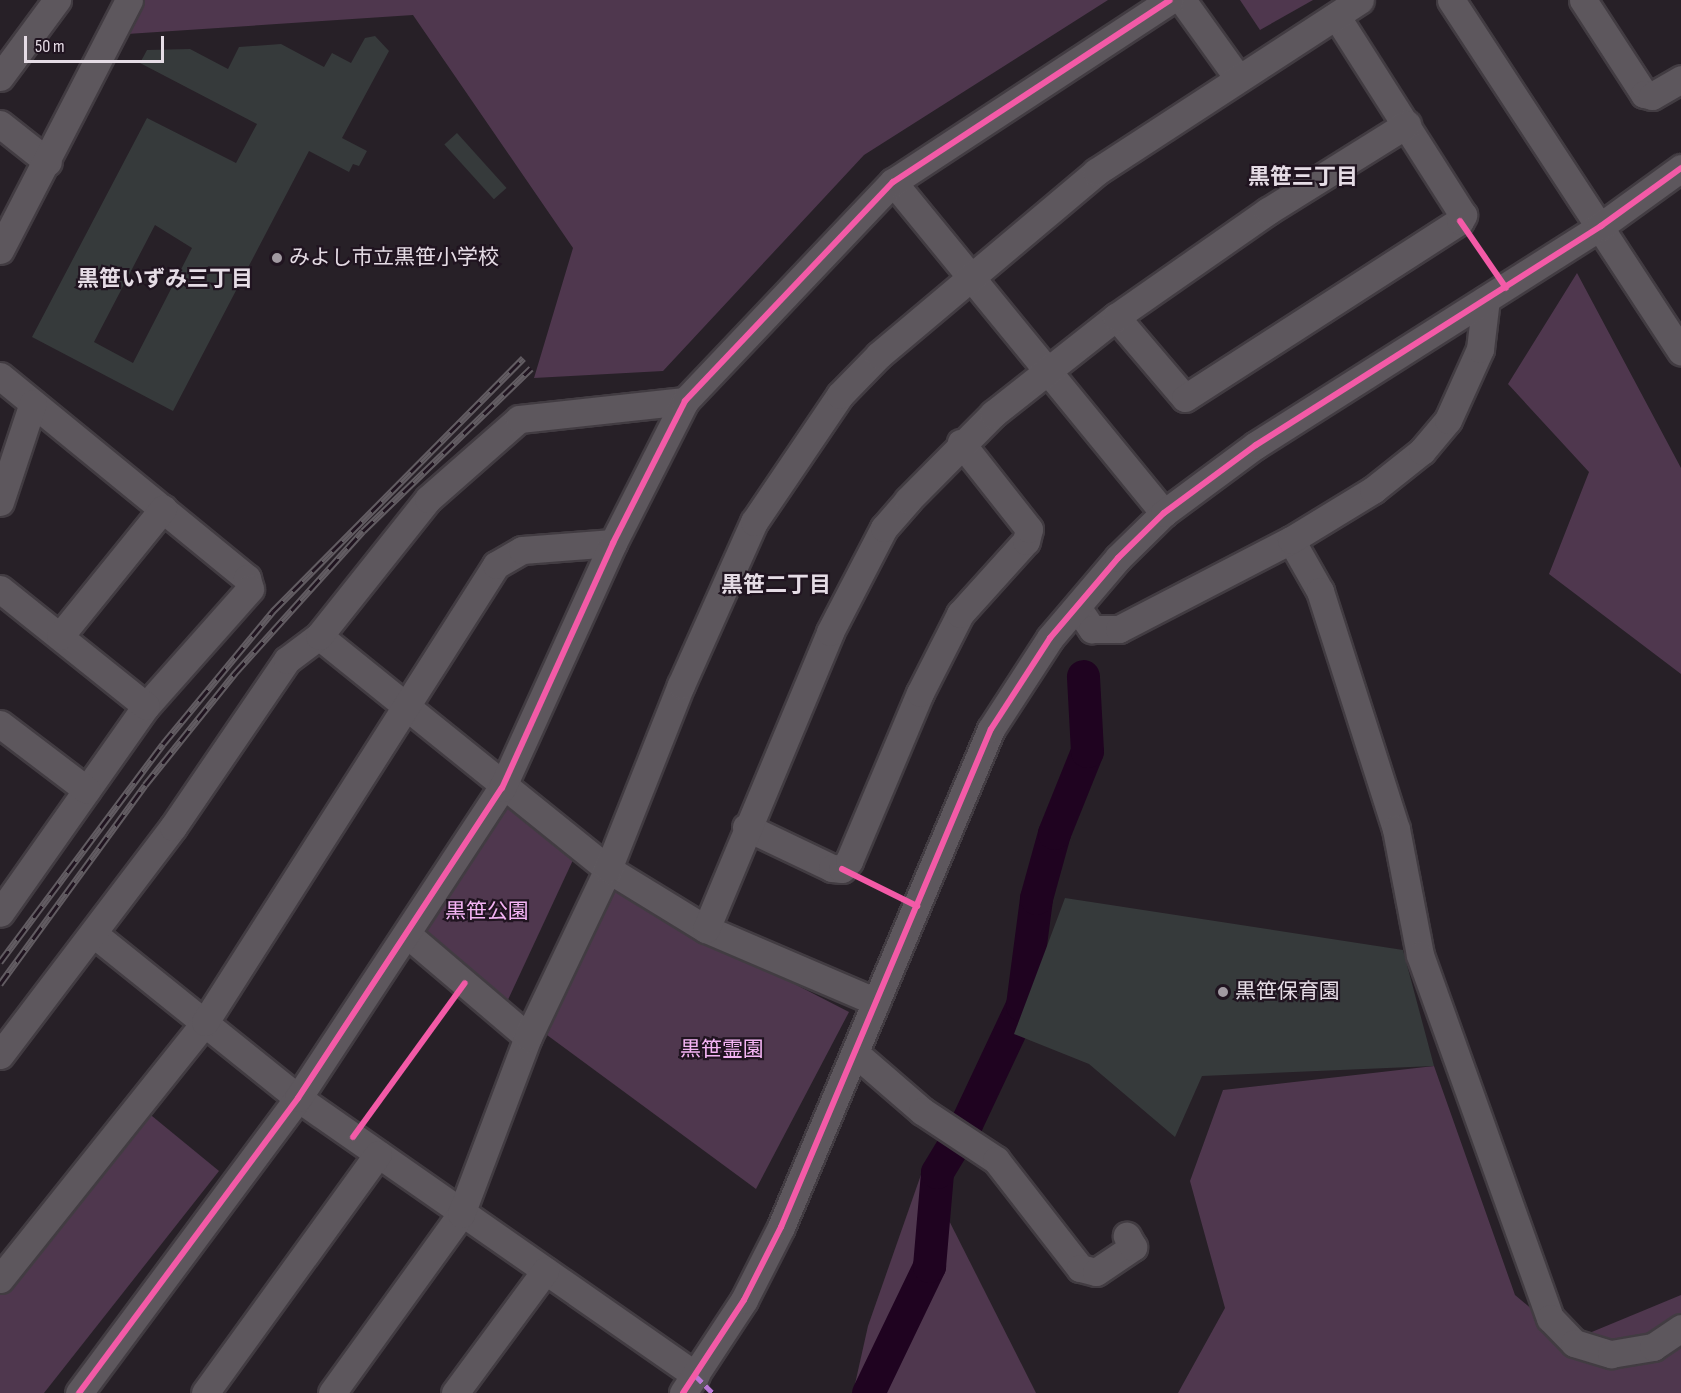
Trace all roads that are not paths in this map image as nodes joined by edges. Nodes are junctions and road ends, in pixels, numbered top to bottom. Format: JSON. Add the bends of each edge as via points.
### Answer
{"nodes":[{"id":1,"x":57,"y":0,"type":"edge"},
{"id":2,"x":129,"y":0,"type":"edge"},
{"id":3,"x":1170,"y":0,"type":"edge"},
{"id":4,"x":1182,"y":0,"type":"edge"},
{"id":5,"x":1360,"y":0,"type":"edge"},
{"id":6,"x":1451,"y":0,"type":"edge"},
{"id":7,"x":1586,"y":1,"type":"edge"},
{"id":8,"x":1336,"y":16,"type":"junction"},
{"id":9,"x":0,"y":77,"type":"edge"},
{"id":10,"x":1238,"y":78,"type":"junction"},
{"id":11,"x":1681,"y":78,"type":"edge"},
{"id":12,"x":0,"y":123,"type":"edge"},
{"id":13,"x":1407,"y":124,"type":"junction"},
{"id":14,"x":48,"y":162,"type":"junction"},
{"id":15,"x":1681,"y":168,"type":"edge"},
{"id":16,"x":893,"y":182,"type":"junction"},
{"id":17,"x":1601,"y":226,"type":"junction"},
{"id":18,"x":0,"y":250,"type":"edge"},
{"id":19,"x":973,"y":274,"type":"junction"},
{"id":20,"x":1496,"y":293,"type":"junction"},
{"id":21,"x":1116,"y":317,"type":"junction"},
{"id":22,"x":1681,"y":352,"type":"edge"},
{"id":23,"x":1049,"y":371,"type":"junction"},
{"id":24,"x":0,"y":376,"type":"edge"},
{"id":25,"x":684,"y":401,"type":"junction"},
{"id":26,"x":33,"y":403,"type":"junction"},
{"id":27,"x":961,"y":443,"type":"junction"},
{"id":28,"x":0,"y":502,"type":"edge"},
{"id":29,"x":163,"y":509,"type":"junction"},
{"id":30,"x":1164,"y":513,"type":"junction"},
{"id":31,"x":1291,"y":540,"type":"junction"},
{"id":32,"x":613,"y":543,"type":"junction"},
{"id":33,"x":0,"y":589,"type":"edge"},
{"id":34,"x":1077,"y":607,"type":"junction"},
{"id":35,"x":60,"y":636,"type":"junction"},
{"id":36,"x":319,"y":636,"type":"junction"},
{"id":37,"x":146,"y":706,"type":"junction"},
{"id":38,"x":403,"y":708,"type":"junction"},
{"id":39,"x":0,"y":724,"type":"edge"},
{"id":40,"x":502,"y":788,"type":"junction"},
{"id":41,"x":87,"y":790,"type":"junction"},
{"id":42,"x":746,"y":827,"type":"junction"},
{"id":43,"x":608,"y":869,"type":"junction"},
{"id":44,"x":0,"y":914,"type":"edge"},
{"id":45,"x":706,"y":928,"type":"junction"},
{"id":46,"x":94,"y":934,"type":"junction"},
{"id":47,"x":408,"y":935,"type":"junction"},
{"id":48,"x":876,"y":1002,"type":"junction"},
{"id":49,"x":205,"y":1022,"type":"junction"},
{"id":50,"x":528,"y":1037,"type":"junction"},
{"id":51,"x":855,"y":1053,"type":"junction"},
{"id":52,"x":0,"y":1055,"type":"edge"},
{"id":53,"x":298,"y":1098,"type":"junction"},
{"id":54,"x":378,"y":1154,"type":"junction"},
{"id":55,"x":461,"y":1214,"type":"junction"},
{"id":56,"x":1127,"y":1236,"type":"dead end"},
{"id":57,"x":545,"y":1271,"type":"junction"},
{"id":58,"x":0,"y":1279,"type":"edge"},
{"id":59,"x":1681,"y":1328,"type":"edge"},
{"id":60,"x":689,"y":1384,"type":"edge"},
{"id":61,"x":79,"y":1393,"type":"edge"},
{"id":62,"x":205,"y":1393,"type":"edge"},
{"id":63,"x":332,"y":1393,"type":"edge"},
{"id":64,"x":455,"y":1393,"type":"edge"}],
"edges":[{"from":1,"to":9,"type":"street"},
{"from":2,"to":14,"type":"street"},
{"from":3,"to":16,"type":"street"},
{"from":4,"to":10,"type":"street"},
{"from":5,"to":8,"type":"street"},
{"from":6,"to":17,"type":"street"},
{"from":7,"to":11,"type":"street","via":[[1644,94],[1652,96]]},
{"from":8,"to":10,"type":"street"},
{"from":8,"to":13,"type":"street"},
{"from":10,"to":19,"type":"street","via":[[1096,172]]},
{"from":12,"to":14,"type":"street"},
{"from":13,"to":21,"type":"street","via":[[1268,210]]},
{"from":13,"to":21,"type":"street","via":[[1463,215],[1460,221],[1185,398]]},
{"from":14,"to":18,"type":"street"},
{"from":15,"to":17,"type":"street"},
{"from":16,"to":19,"type":"street"},
{"from":16,"to":25,"type":"street"},
{"from":17,"to":20,"type":"street"},
{"from":17,"to":22,"type":"street"},
{"from":19,"to":23,"type":"street"},
{"from":19,"to":43,"type":"street","via":[[840,395],[754,522],[681,685]]},
{"from":20,"to":30,"type":"street","via":[[1256,445]]},
{"from":20,"to":31,"type":"street","via":[[1480,349],[1448,420],[1422,451],[1373,490]]},
{"from":21,"to":23,"type":"street"},
{"from":23,"to":27,"type":"street"},
{"from":23,"to":30,"type":"street"},
{"from":24,"to":26,"type":"street"},
{"from":25,"to":32,"type":"street"},
{"from":25,"to":36,"type":"street","via":[[519,419],[428,499]]},
{"from":26,"to":28,"type":"street"},
{"from":26,"to":29,"type":"street"},
{"from":27,"to":42,"type":"street","via":[[884,528],[830,632]]},
{"from":27,"to":42,"type":"street","via":[[1029,529],[1026,541],[960,614],[920,693],[849,861],[842,869]]},
{"from":29,"to":35,"type":"street"},
{"from":29,"to":37,"type":"street","via":[[248,578],[250,589]]},
{"from":30,"to":34,"type":"street"},
{"from":31,"to":34,"type":"street","via":[[1119,629],[1092,629]]},
{"from":31,"to":59,"type":"street","via":[[1320,591],[1396,830],[1420,955],[1550,1318],[1574,1343],[1611,1354],[1653,1347]]},
{"from":32,"to":38,"type":"street","via":[[522,550],[496,565]]},
{"from":32,"to":40,"type":"street"},
{"from":33,"to":35,"type":"street"},
{"from":34,"to":48,"type":"street","via":[[1050,638],[992,729]]},
{"from":35,"to":37,"type":"street"},
{"from":36,"to":38,"type":"street"},
{"from":36,"to":46,"type":"street","via":[[280,669]]},
{"from":37,"to":41,"type":"street"},
{"from":38,"to":40,"type":"street"},
{"from":38,"to":49,"type":"street"},
{"from":39,"to":41,"type":"street"},
{"from":40,"to":43,"type":"street"},
{"from":40,"to":47,"type":"street"},
{"from":41,"to":44,"type":"street"},
{"from":42,"to":45,"type":"street"},
{"from":43,"to":45,"type":"street"},
{"from":43,"to":50,"type":"street"},
{"from":45,"to":48,"type":"street"},
{"from":46,"to":49,"type":"street"},
{"from":46,"to":52,"type":"street"},
{"from":47,"to":50,"type":"street"},
{"from":47,"to":53,"type":"street"},
{"from":48,"to":51,"type":"street"},
{"from":49,"to":53,"type":"street"},
{"from":49,"to":58,"type":"street"},
{"from":50,"to":55,"type":"street"},
{"from":51,"to":56,"type":"street","via":[[922,1111],[996,1160],[1080,1268],[1096,1272],[1133,1247]]},
{"from":51,"to":60,"type":"street","via":[[781,1227],[744,1300]]},
{"from":53,"to":54,"type":"street"},
{"from":53,"to":61,"type":"street"},
{"from":54,"to":55,"type":"street"},
{"from":54,"to":62,"type":"street"},
{"from":55,"to":57,"type":"street"},
{"from":55,"to":63,"type":"street"},
{"from":57,"to":60,"type":"street"},
{"from":57,"to":64,"type":"street"}]}
